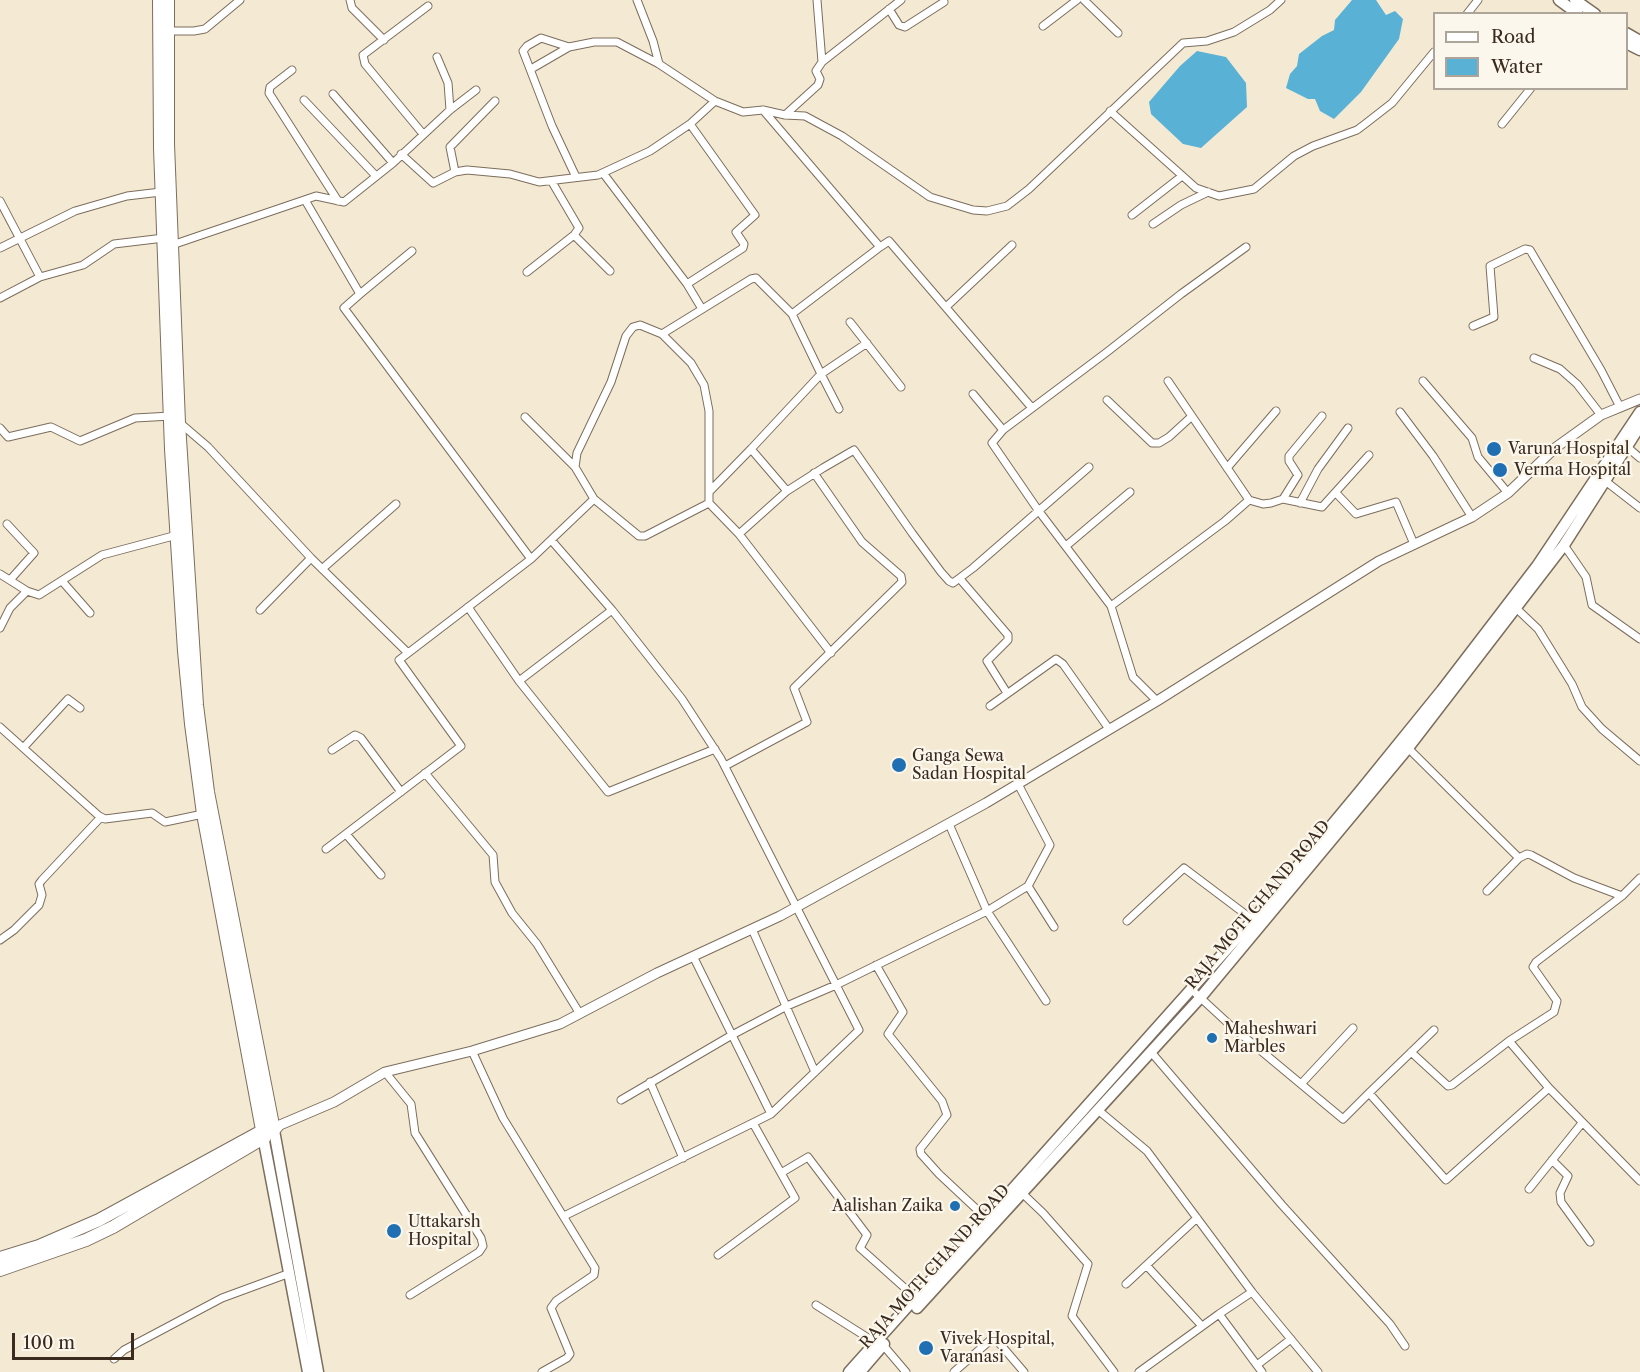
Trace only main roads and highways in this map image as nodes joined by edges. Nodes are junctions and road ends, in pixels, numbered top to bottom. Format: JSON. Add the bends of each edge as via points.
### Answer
{"nodes":[{"id":1,"x":159,"y":0,"type":"edge"},
{"id":2,"x":168,"y":0,"type":"edge"},
{"id":3,"x":1559,"y":0,"type":"edge"},
{"id":4,"x":1575,"y":0,"type":"edge"},
{"id":5,"x":1575,"y":12,"type":"edge"},
{"id":6,"x":1592,"y":12,"type":"edge"},
{"id":7,"x":163,"y":30,"type":"junction"},
{"id":8,"x":167,"y":244,"type":"junction"},
{"id":9,"x":1640,"y":412,"type":"edge"},
{"id":10,"x":175,"y":419,"type":"junction"},
{"id":11,"x":1640,"y":426,"type":"edge"},
{"id":12,"x":1196,"y":994,"type":"junction"},
{"id":13,"x":271,"y":1130,"type":"junction"},
{"id":14,"x":0,"y":1258,"type":"edge"},
{"id":15,"x":0,"y":1270,"type":"edge"},
{"id":16,"x":879,"y":1344,"type":"junction"},
{"id":17,"x":308,"y":1372,"type":"edge"},
{"id":18,"x":318,"y":1372,"type":"edge"},
{"id":19,"x":849,"y":1372,"type":"edge"},
{"id":20,"x":860,"y":1372,"type":"edge"}],
"edges":[{"from":1,"to":7,"type":"highway"},
{"from":2,"to":7,"type":"highway"},
{"from":3,"to":5,"type":"main road"},
{"from":4,"to":6,"type":"main road"},
{"from":7,"to":8,"type":"highway"},
{"from":7,"to":8,"type":"highway","via":[[161,192]]},
{"from":8,"to":10,"type":"highway"},
{"from":9,"to":12,"type":"main road","via":[[1538,566]]},
{"from":10,"to":13,"type":"highway","via":[[203,753]]},
{"from":10,"to":13,"type":"highway","via":[[177,535],[190,724],[203,814]]},
{"from":11,"to":12,"type":"main road","name":"RAJA MOTI CHAND ROAD","via":[[1564,545],[1517,609],[1408,748]]},
{"from":12,"to":16,"type":"main road","via":[[986,1218]]},
{"from":12,"to":16,"type":"main road","name":"RAJA MOTI CHAND ROAD","via":[[1151,1052]]},
{"from":13,"to":14,"type":"highway","via":[[99,1220]]},
{"from":13,"to":15,"type":"highway","via":[[113,1227]]},
{"from":13,"to":17,"type":"main road"},
{"from":13,"to":18,"type":"main road"},
{"from":16,"to":19,"type":"main road"},
{"from":16,"to":20,"type":"main road","name":"RAJA MOTI CHAND ROAD"}]}
